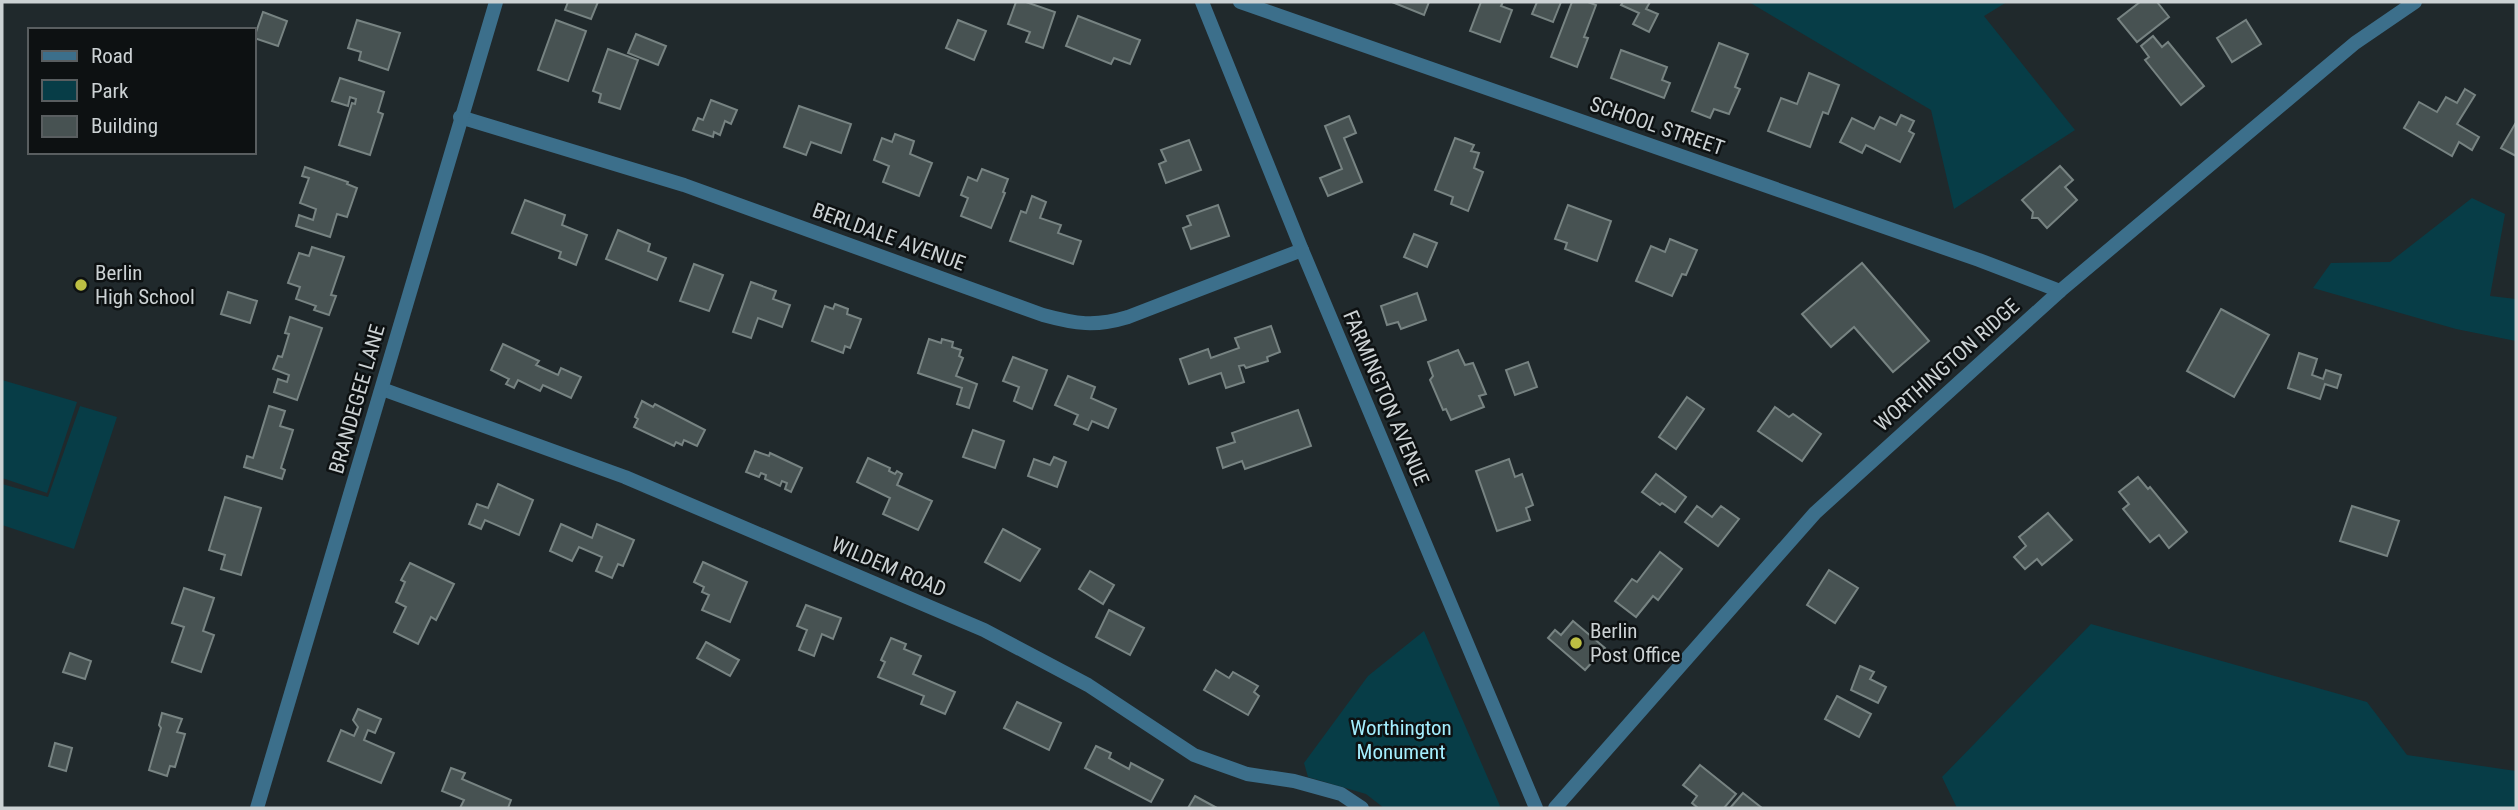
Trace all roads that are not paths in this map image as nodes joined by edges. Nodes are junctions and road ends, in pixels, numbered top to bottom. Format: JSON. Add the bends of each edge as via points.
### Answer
{"nodes":[{"id":1,"x":496,"y":2,"type":"edge"},
{"id":2,"x":1202,"y":2,"type":"edge"},
{"id":3,"x":1240,"y":2,"type":"edge"},
{"id":4,"x":2415,"y":2,"type":"edge"},
{"id":5,"x":460,"y":117,"type":"junction"},
{"id":6,"x":1302,"y":250,"type":"junction"},
{"id":7,"x":2060,"y":291,"type":"junction"},
{"id":8,"x":382,"y":389,"type":"junction"},
{"id":9,"x":257,"y":808,"type":"edge"},
{"id":10,"x":1362,"y":808,"type":"edge"},
{"id":11,"x":1536,"y":808,"type":"edge"},
{"id":12,"x":1555,"y":808,"type":"edge"}],
"edges":[{"from":1,"to":5,"type":"street","name":"BRANDEGEE LANE"},
{"from":2,"to":6,"type":"street","name":"FARMINGTON AVENUE"},
{"from":3,"to":7,"type":"street","name":"SCHOOL STREET"},
{"from":4,"to":7,"type":"street","name":"WORTHINGTON RIDGE","via":[[2355,43]]},
{"from":5,"to":6,"type":"street","name":"BERLDALE AVENUE","via":[[684,184],[1044,315],[1088,325],[1128,317]]},
{"from":5,"to":8,"type":"street","name":"BRANDEGEE LANE"},
{"from":6,"to":11,"type":"street","name":"FARMINGTON AVENUE"},
{"from":7,"to":12,"type":"street","name":"WORTHINGTON RIDGE","via":[[1815,513]]},
{"from":8,"to":9,"type":"street","name":"BRANDEGEE LANE"},
{"from":8,"to":10,"type":"street","name":"WILDEM ROAD","via":[[625,477],[984,630],[1088,685],[1194,755],[1247,774],[1341,794]]}]}
